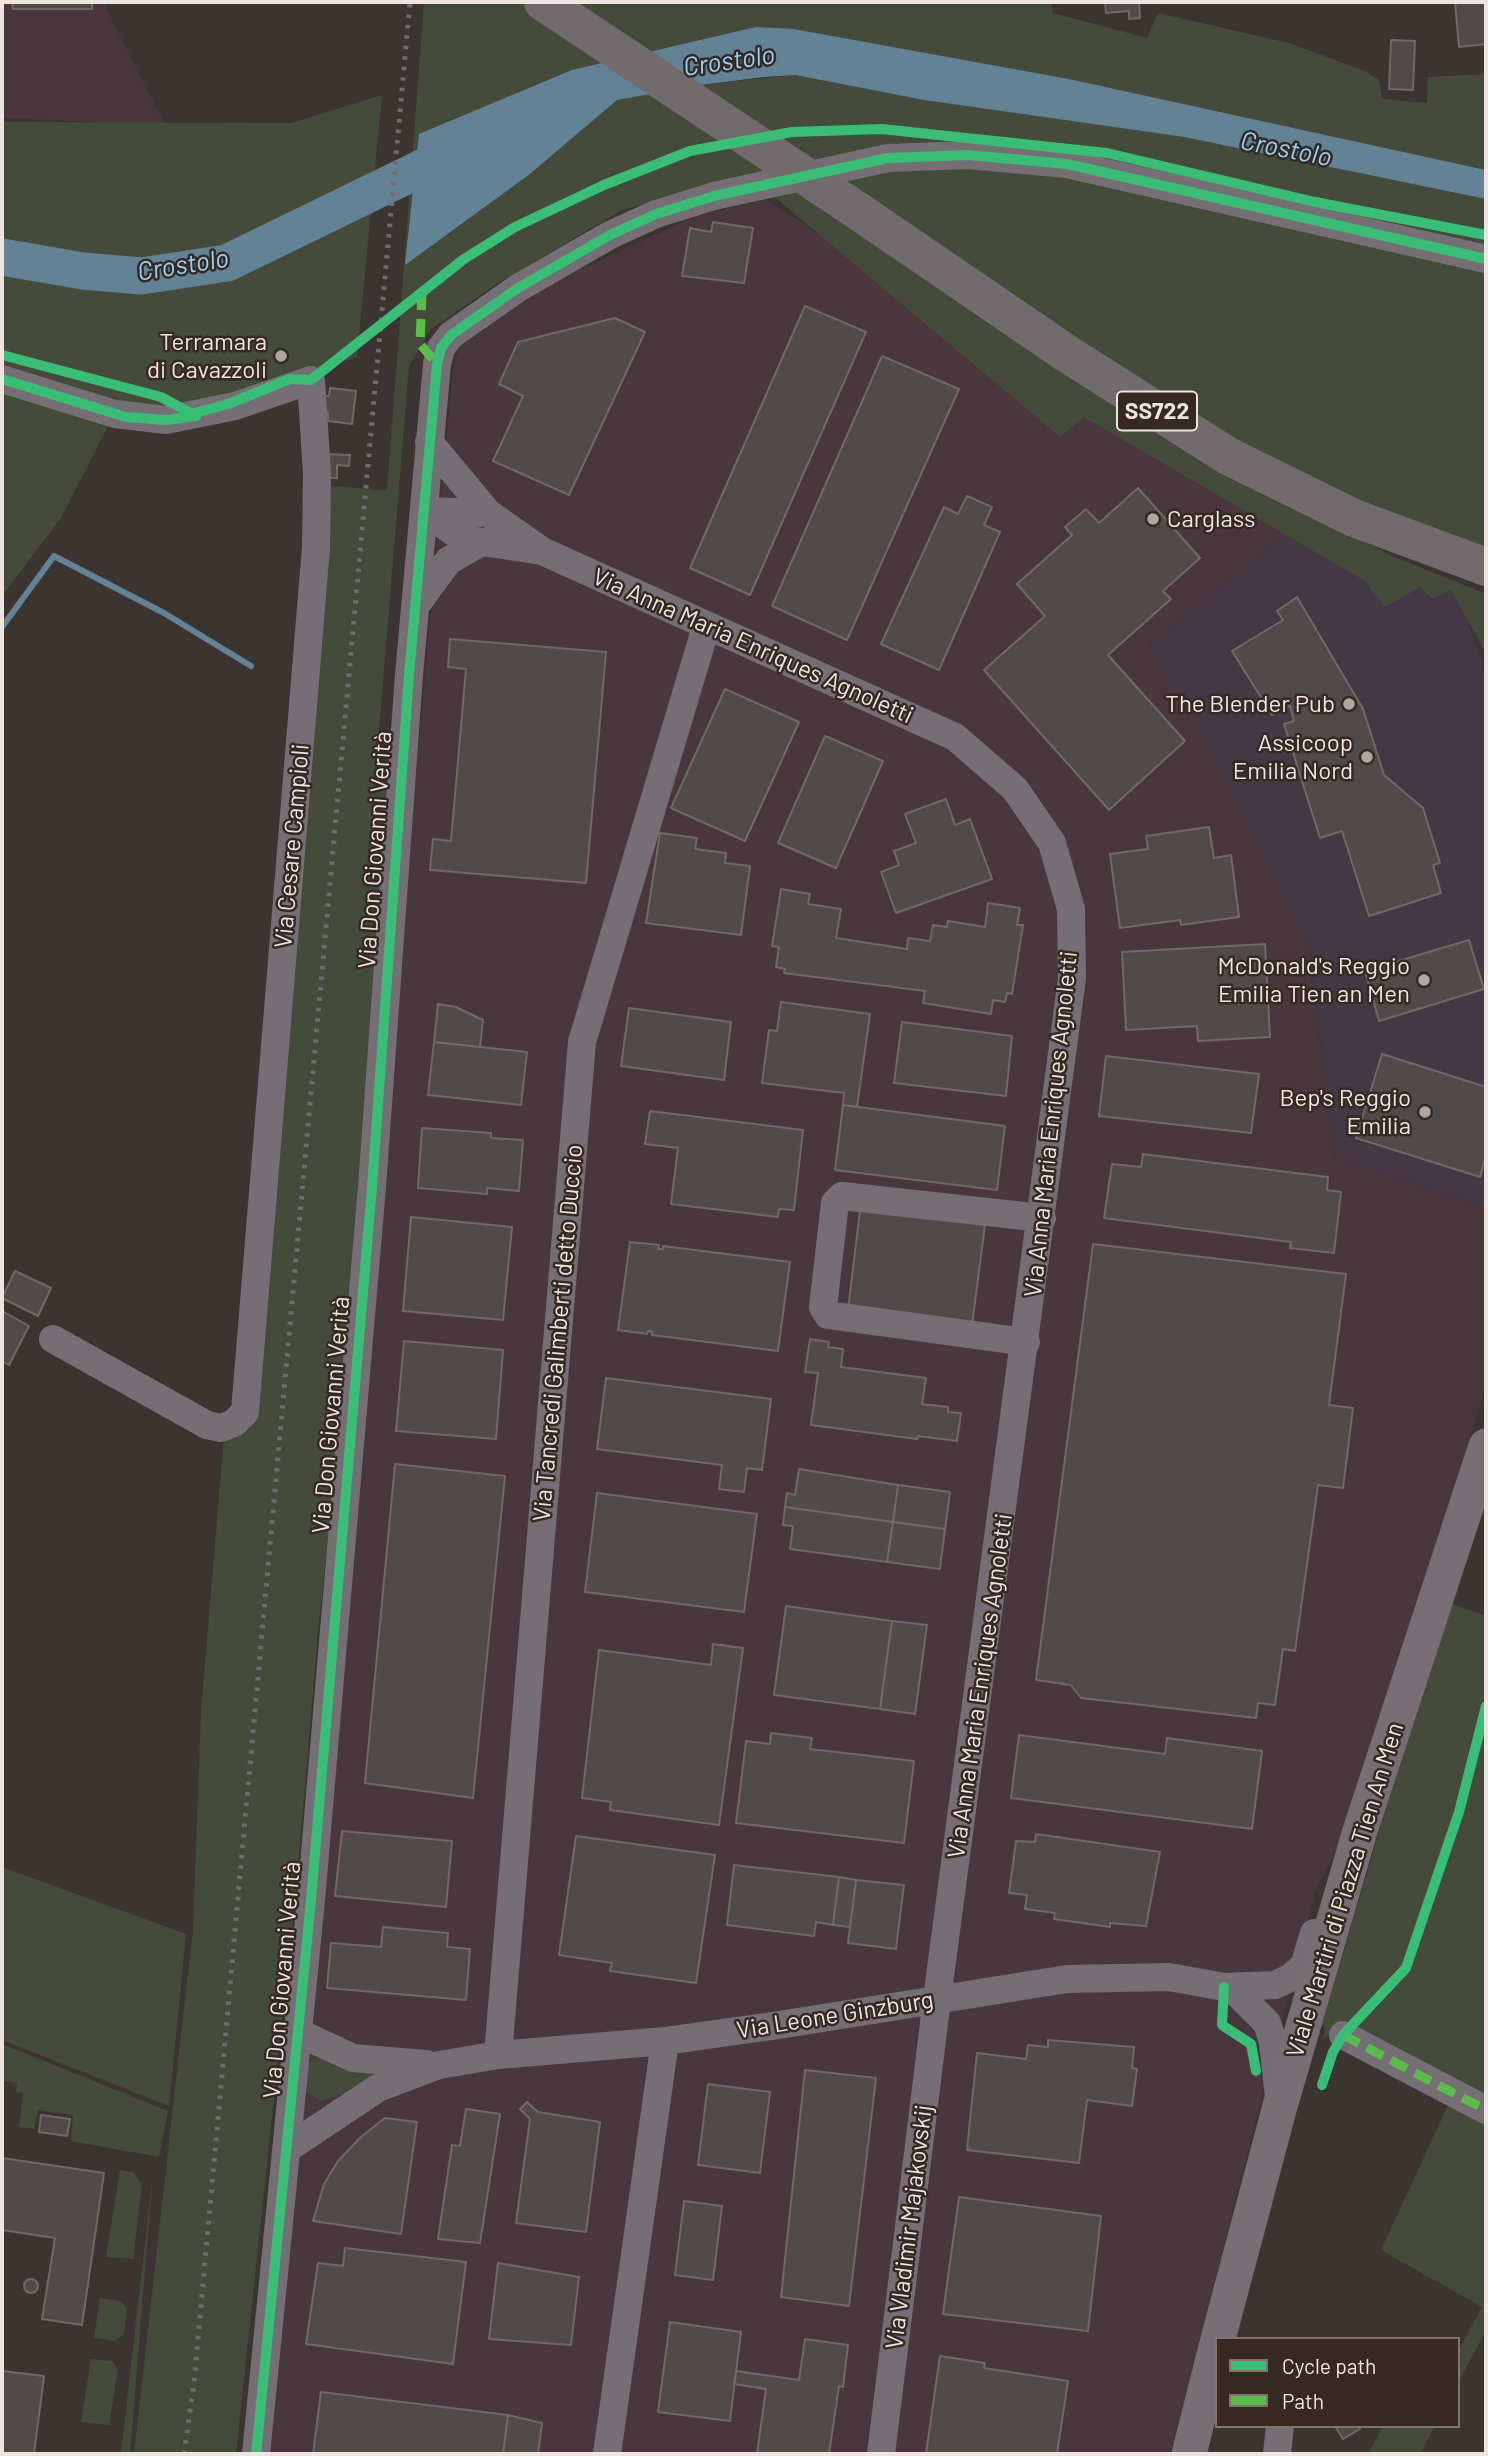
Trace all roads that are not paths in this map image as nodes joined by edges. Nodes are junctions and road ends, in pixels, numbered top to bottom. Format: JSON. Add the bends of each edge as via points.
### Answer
{"nodes":[{"id":1,"x":543,"y":2,"type":"edge"},
{"id":2,"x":1486,"y":259,"type":"edge"},
{"id":3,"x":2,"y":379,"type":"edge"},
{"id":4,"x":429,"y":442,"type":"junction"},
{"id":5,"x":424,"y":510,"type":"junction"},
{"id":6,"x":488,"y":513,"type":"junction"},
{"id":7,"x":478,"y":544,"type":"junction"},
{"id":8,"x":542,"y":551,"type":"junction"},
{"id":9,"x":1485,"y":567,"type":"edge"},
{"id":10,"x":417,"y":603,"type":"junction"},
{"id":11,"x":706,"y":627,"type":"junction"},
{"id":12,"x":1042,"y":1218,"type":"junction"},
{"id":13,"x":53,"y":1339,"type":"dead end"},
{"id":14,"x":1026,"y":1342,"type":"junction"},
{"id":15,"x":1486,"y":1446,"type":"edge"},
{"id":16,"x":1360,"y":1831,"type":"junction"},
{"id":17,"x":1231,"y":1987,"type":"junction"},
{"id":18,"x":937,"y":1999,"type":"junction"},
{"id":19,"x":299,"y":2033,"type":"junction"},
{"id":20,"x":1343,"y":2035,"type":"dead end"},
{"id":21,"x":665,"y":2041,"type":"junction"},
{"id":22,"x":498,"y":2055,"type":"junction"},
{"id":23,"x":439,"y":2065,"type":"junction"},
{"id":24,"x":1280,"y":2106,"type":"junction"},
{"id":25,"x":1486,"y":2110,"type":"edge"},
{"id":26,"x":288,"y":2148,"type":"junction"},
{"id":27,"x":1220,"y":2337,"type":"edge"},
{"id":28,"x":1215,"y":2356,"type":"edge"},
{"id":29,"x":1280,"y":2428,"type":"edge"},
{"id":30,"x":256,"y":2454,"type":"edge"},
{"id":31,"x":607,"y":2454,"type":"edge"},
{"id":32,"x":881,"y":2454,"type":"edge"},
{"id":33,"x":1189,"y":2454,"type":"edge"},
{"id":34,"x":1277,"y":2454,"type":"edge"}],
"edges":[{"from":1,"to":9,"type":"highway","number":"SS722","bridge":true,"via":[[1066,354],[1228,456],[1354,518]]},
{"from":2,"to":4,"type":"street","name":"Via Don Giovanni Verità","via":[[1067,164],[968,155],[888,158],[714,196],[656,214],[519,288],[451,335],[441,348]]},
{"from":3,"to":13,"type":"street","name":"Via Cesare Campioli","via":[[116,414],[166,420],[235,406],[311,380],[317,474],[316,547],[245,1412],[221,1428],[207,1425]]},
{"from":4,"to":5,"type":"street","name":"Via Don Giovanni Verità"},
{"from":4,"to":6,"type":"street","name":"Via Anna Maria Enriques Agnoletti"},
{"from":5,"to":6,"type":"street"},
{"from":5,"to":7,"type":"street","name":"Via Anna Maria Enriques Agnoletti","via":[[454,535]]},
{"from":5,"to":10,"type":"street","name":"Via Don Giovanni Verità"},
{"from":6,"to":8,"type":"street","name":"Via Anna Maria Enriques Agnoletti"},
{"from":7,"to":8,"type":"street","name":"Via Anna Maria Enriques Agnoletti"},
{"from":7,"to":10,"type":"street","via":[[448,561]]},
{"from":8,"to":11,"type":"street","name":"Via Anna Maria Enriques Agnoletti"},
{"from":10,"to":19,"type":"street","name":"Via Don Giovanni Verità"},
{"from":11,"to":12,"type":"street","name":"Via Anna Maria Enriques Agnoletti","via":[[956,737],[1015,789],[1052,843],[1071,909],[1072,978]]},
{"from":11,"to":22,"type":"street","name":"Via Tancredi Galimberti detto Duccio","via":[[582,1042]]},
{"from":12,"to":14,"type":"street","name":"Via Anna Maria Enriques Agnoletti"},
{"from":12,"to":14,"type":"street","via":[[842,1196],[835,1203],[823,1307],[828,1315]]},
{"from":14,"to":18,"type":"street","name":"Via Anna Maria Enriques Agnoletti"},
{"from":15,"to":16,"type":"main road","name":"Viale Martiri di Piazza Tien An Men"},
{"from":16,"to":17,"type":"street","name":"Via Leone Ginzburg","via":[[1327,1893],[1304,1966],[1275,1984]]},
{"from":16,"to":24,"type":"main road","name":"Viale Martiri di Piazza Tien An Men"},
{"from":17,"to":18,"type":"street","name":"Via Leone Ginzburg","via":[[1169,1977],[1067,1979]]},
{"from":17,"to":24,"type":"street","via":[[1267,2022]]},
{"from":18,"to":21,"type":"street","name":"Via Leone Ginzburg"},
{"from":18,"to":32,"type":"street","name":"Via Vladimir Majakovskij"},
{"from":19,"to":23,"type":"street","name":"Via Leone Ginzburg","via":[[354,2058]]},
{"from":19,"to":26,"type":"street","name":"Via Don Giovanni Verità"},
{"from":20,"to":25,"type":"street"},
{"from":21,"to":22,"type":"street","name":"Via Leone Ginzburg"},
{"from":21,"to":31,"type":"street"},
{"from":22,"to":23,"type":"street","name":"Via Leone Ginzburg"},
{"from":23,"to":26,"type":"street","name":"Via Leone Ginzburg","via":[[378,2088]]},
{"from":24,"to":27,"type":"main road","name":"Viale Martiri di Piazza Tien An Men"},
{"from":26,"to":30,"type":"street","name":"Via Don Giovanni Verità"},
{"from":28,"to":33,"type":"main road","name":"Viale Martiri di Piazza Tien An Men"},
{"from":29,"to":34,"type":"street"}]}
